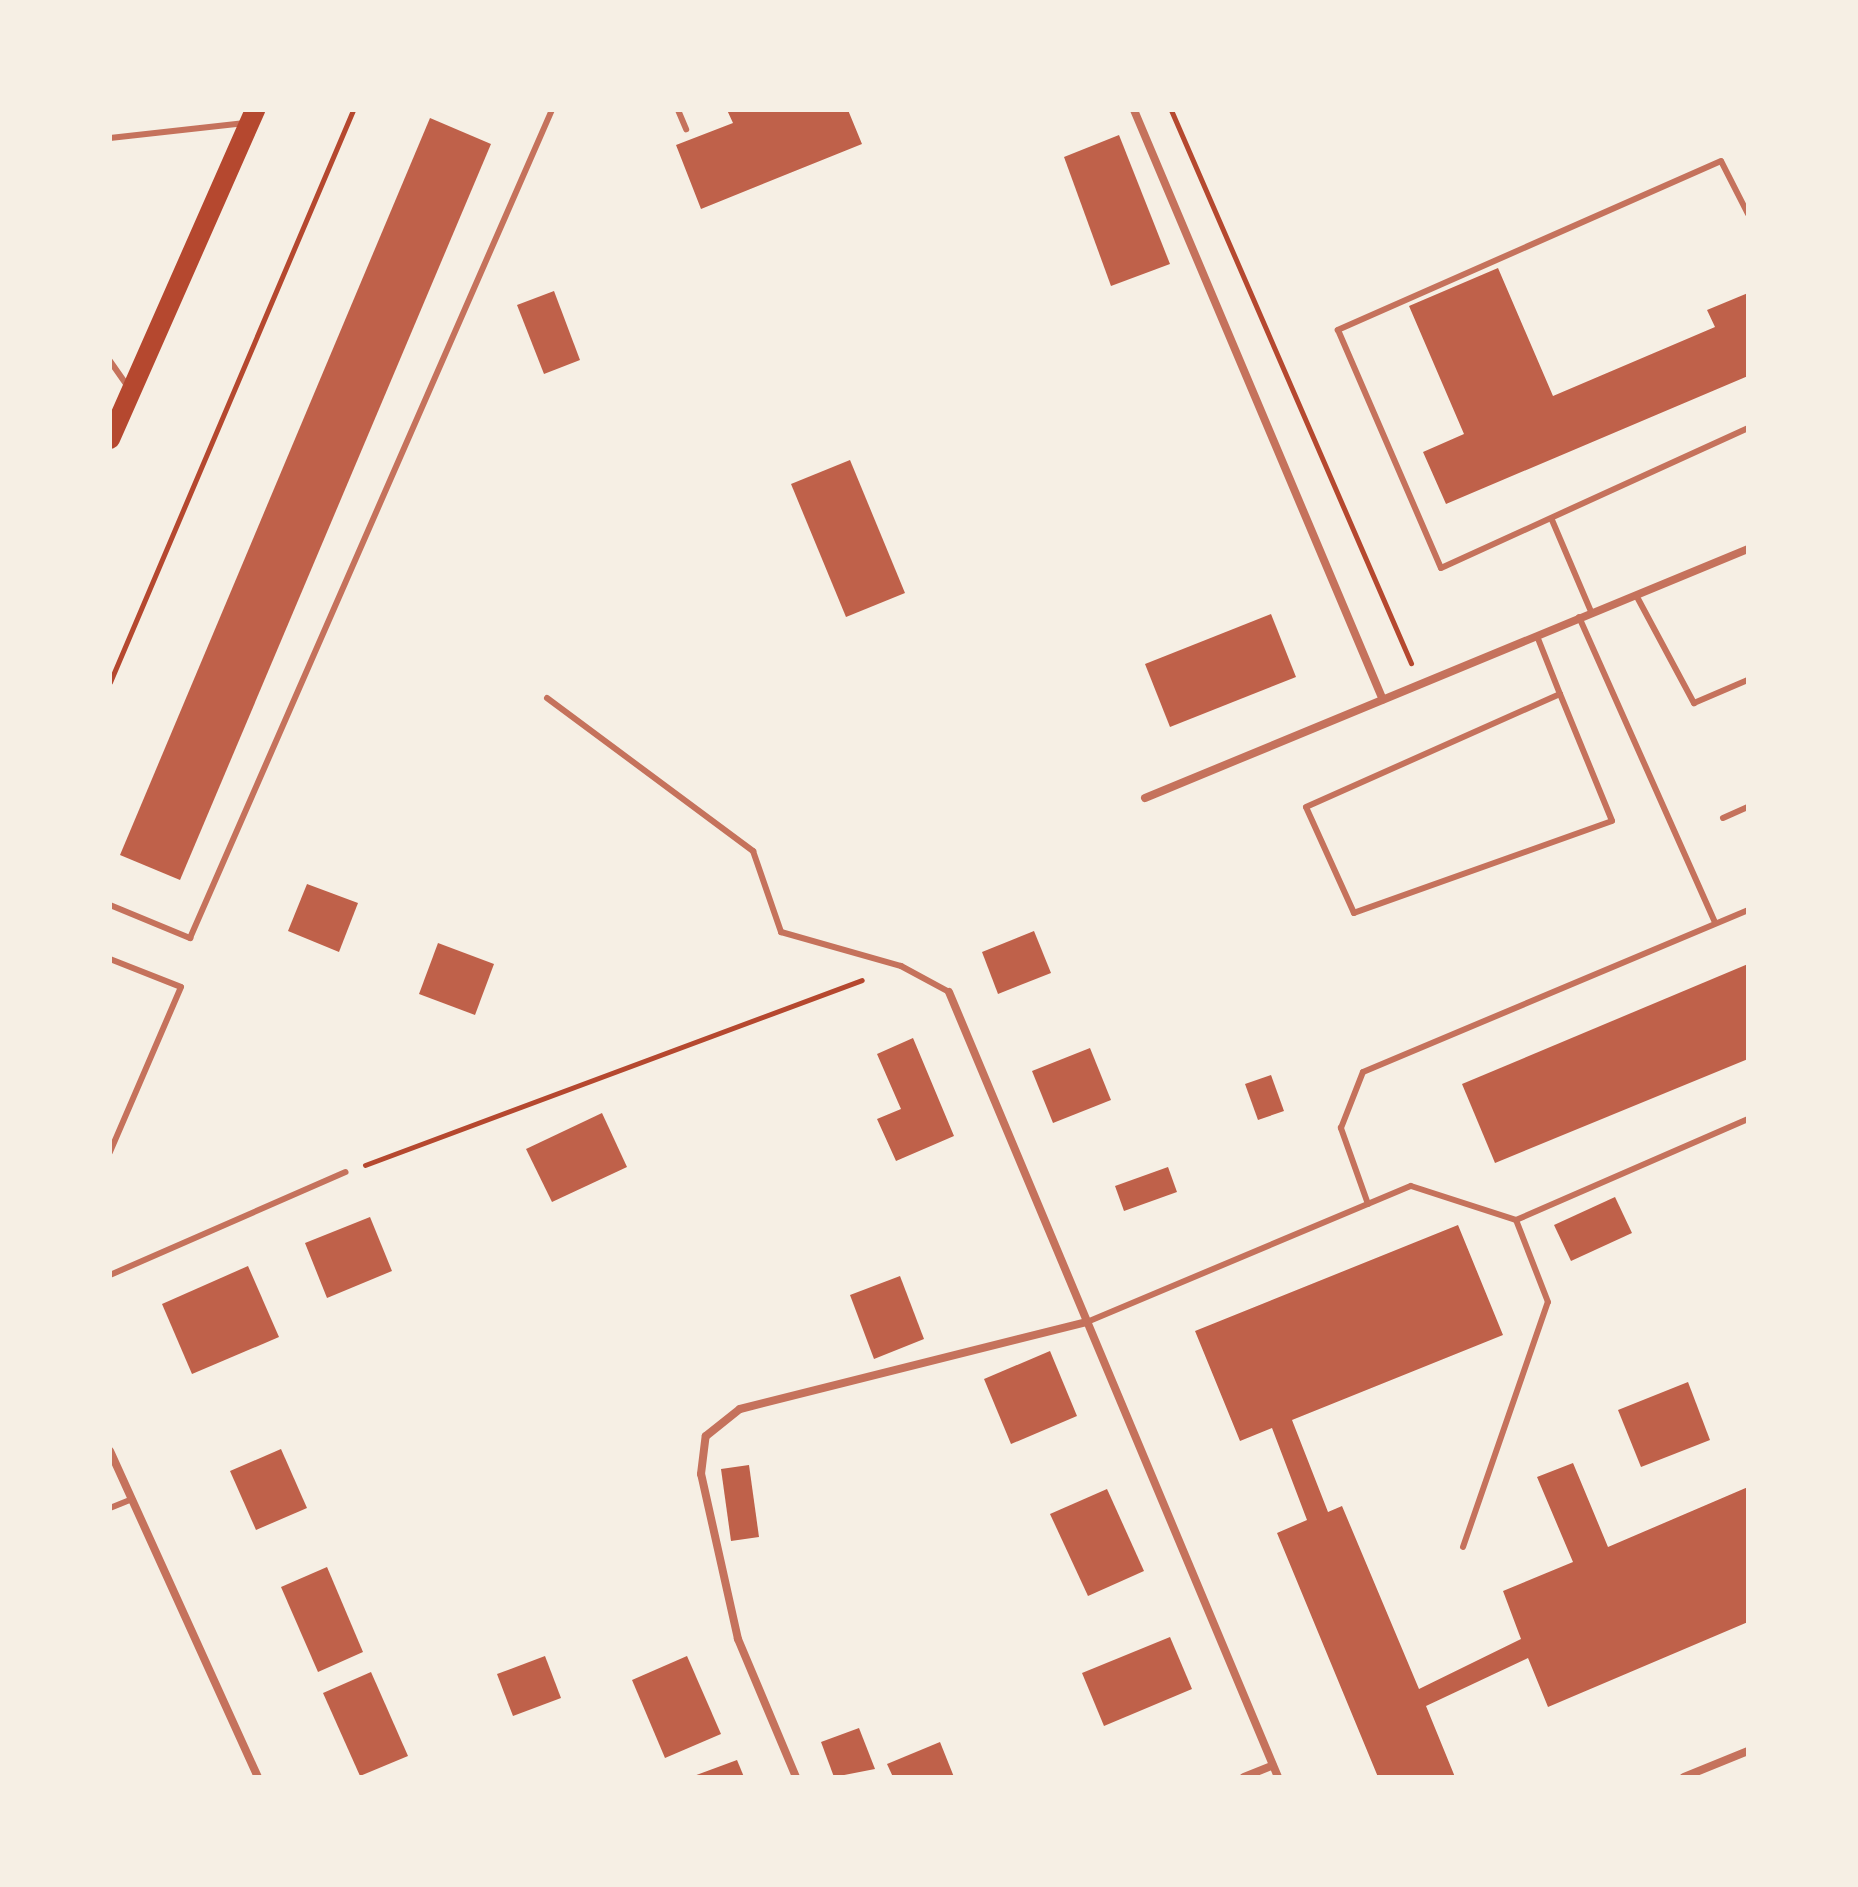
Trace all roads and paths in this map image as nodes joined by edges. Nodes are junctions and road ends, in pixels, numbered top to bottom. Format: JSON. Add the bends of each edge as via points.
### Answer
{"nodes":[{"id":1,"x":353,"y":110,"type":"edge"},
{"id":2,"x":552,"y":110,"type":"edge"},
{"id":3,"x":678,"y":110,"type":"edge"},
{"id":4,"x":1134,"y":110,"type":"edge"},
{"id":5,"x":1171,"y":110,"type":"edge"},
{"id":6,"x":252,"y":116,"type":"edge"},
{"id":7,"x":686,"y":129,"type":"dead end"},
{"id":8,"x":110,"y":138,"type":"edge"},
{"id":9,"x":1748,"y":214,"type":"edge"},
{"id":10,"x":110,"y":361,"type":"edge"},
{"id":11,"x":131,"y":391,"type":"junction"},
{"id":12,"x":1748,"y":428,"type":"edge"},
{"id":13,"x":110,"y":439,"type":"edge"},
{"id":14,"x":1552,"y":520,"type":"junction"},
{"id":15,"x":1748,"y":549,"type":"edge"},
{"id":16,"x":1636,"y":595,"type":"junction"},
{"id":17,"x":1592,"y":614,"type":"junction"},
{"id":18,"x":1579,"y":617,"type":"junction"},
{"id":19,"x":1537,"y":636,"type":"junction"},
{"id":20,"x":1748,"y":680,"type":"edge"},
{"id":21,"x":110,"y":682,"type":"edge"},
{"id":22,"x":1421,"y":684,"type":"junction"},
{"id":23,"x":1560,"y":694,"type":"junction"},
{"id":24,"x":547,"y":698,"type":"dead end"},
{"id":25,"x":1383,"y":700,"type":"junction"},
{"id":26,"x":1145,"y":798,"type":"dead end"},
{"id":27,"x":1748,"y":807,"type":"edge"},
{"id":28,"x":1723,"y":818,"type":"dead end"},
{"id":29,"x":110,"y":905,"type":"edge"},
{"id":30,"x":1748,"y":910,"type":"edge"},
{"id":31,"x":1715,"y":923,"type":"junction"},
{"id":32,"x":110,"y":959,"type":"edge"},
{"id":33,"x":901,"y":966,"type":"junction"},
{"id":34,"x":949,"y":992,"type":"joint"},
{"id":35,"x":1748,"y":1119,"type":"edge"},
{"id":36,"x":110,"y":1152,"type":"edge"},
{"id":37,"x":346,"y":1172,"type":"joint"},
{"id":38,"x":1368,"y":1204,"type":"junction"},
{"id":39,"x":1516,"y":1220,"type":"junction"},
{"id":40,"x":110,"y":1275,"type":"edge"},
{"id":41,"x":1087,"y":1322,"type":"junction"},
{"id":42,"x":110,"y":1451,"type":"edge"},
{"id":43,"x":132,"y":1499,"type":"junction"},
{"id":44,"x":110,"y":1508,"type":"edge"},
{"id":45,"x":1463,"y":1547,"type":"dead end"},
{"id":46,"x":1748,"y":1751,"type":"edge"},
{"id":47,"x":1273,"y":1765,"type":"junction"},
{"id":48,"x":258,"y":1777,"type":"edge"},
{"id":49,"x":796,"y":1777,"type":"edge"},
{"id":50,"x":1244,"y":1777,"type":"edge"},
{"id":51,"x":1278,"y":1777,"type":"edge"},
{"id":52,"x":1684,"y":1777,"type":"edge"}],
"edges":[{"from":1,"to":21,"type":"path"},
{"from":2,"to":29,"type":"lane","via":[[190,938]]},
{"from":3,"to":7,"type":"lane"},
{"from":4,"to":25,"type":"street"},
{"from":5,"to":22,"type":"path"},
{"from":6,"to":8,"type":"lane"},
{"from":6,"to":11,"type":"main road"},
{"from":9,"to":14,"type":"lane","via":[[1721,161],[1338,330],[1441,568]]},
{"from":10,"to":11,"type":"lane"},
{"from":11,"to":13,"type":"main road"},
{"from":12,"to":14,"type":"lane"},
{"from":14,"to":17,"type":"lane"},
{"from":15,"to":16,"type":"street"},
{"from":16,"to":17,"type":"street"},
{"from":16,"to":20,"type":"lane","via":[[1694,703]]},
{"from":17,"to":18,"type":"street"},
{"from":18,"to":19,"type":"street"},
{"from":18,"to":31,"type":"lane"},
{"from":19,"to":22,"type":"street"},
{"from":19,"to":23,"type":"lane"},
{"from":22,"to":25,"type":"street"},
{"from":23,"to":23,"type":"lane","via":[[1612,821],[1354,913],[1306,807]]},
{"from":24,"to":33,"type":"lane","via":[[753,851],[781,932]]},
{"from":25,"to":26,"type":"street"},
{"from":27,"to":28,"type":"lane"},
{"from":30,"to":31,"type":"lane"},
{"from":31,"to":38,"type":"lane","via":[[1363,1072],[1341,1128]]},
{"from":32,"to":36,"type":"lane","via":[[181,987]]},
{"from":33,"to":34,"type":"lane"},
{"from":33,"to":37,"type":"path"},
{"from":34,"to":41,"type":"street"},
{"from":35,"to":39,"type":"lane"},
{"from":37,"to":40,"type":"lane"},
{"from":38,"to":39,"type":"lane","via":[[1411,1186]]},
{"from":38,"to":41,"type":"lane"},
{"from":39,"to":45,"type":"lane","via":[[1548,1302]]},
{"from":41,"to":47,"type":"street"},
{"from":41,"to":49,"type":"street","via":[[740,1409],[706,1436],[701,1474],[738,1639]]},
{"from":42,"to":43,"type":"street"},
{"from":43,"to":44,"type":"lane"},
{"from":43,"to":48,"type":"street"},
{"from":46,"to":52,"type":"street"},
{"from":47,"to":50,"type":"street"},
{"from":47,"to":51,"type":"street"}]}
